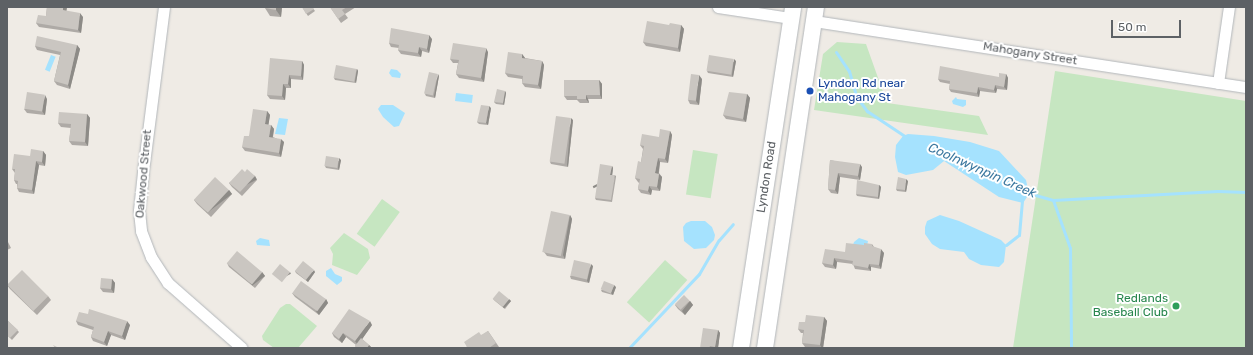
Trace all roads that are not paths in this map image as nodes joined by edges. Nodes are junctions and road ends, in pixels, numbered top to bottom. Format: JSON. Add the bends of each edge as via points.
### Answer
{"nodes":[{"id":1,"x":164,"y":7,"type":"edge"},
{"id":2,"x":718,"y":7,"type":"edge"},
{"id":3,"x":1230,"y":7,"type":"edge"},
{"id":4,"x":792,"y":12,"type":"edge"},
{"id":5,"x":815,"y":14,"type":"edge"},
{"id":6,"x":1218,"y":83,"type":"junction"},
{"id":7,"x":1246,"y":87,"type":"edge"},
{"id":8,"x":242,"y":348,"type":"edge"},
{"id":9,"x":741,"y":348,"type":"edge"},
{"id":10,"x":765,"y":348,"type":"edge"}],
"edges":[{"from":1,"to":8,"type":"street","name":"Oakwood Street","via":[[143,172],[139,211],[141,231],[151,257],[168,283]]},
{"from":2,"to":4,"type":"street"},
{"from":3,"to":6,"type":"street"},
{"from":4,"to":5,"type":"main road"},
{"from":4,"to":9,"type":"main road","name":"Lyndon Road"},
{"from":5,"to":6,"type":"street","name":"Mahogany Street"},
{"from":5,"to":10,"type":"main road","name":"Lyndon Road"},
{"from":6,"to":7,"type":"street","name":"Mahogany Street"}]}
